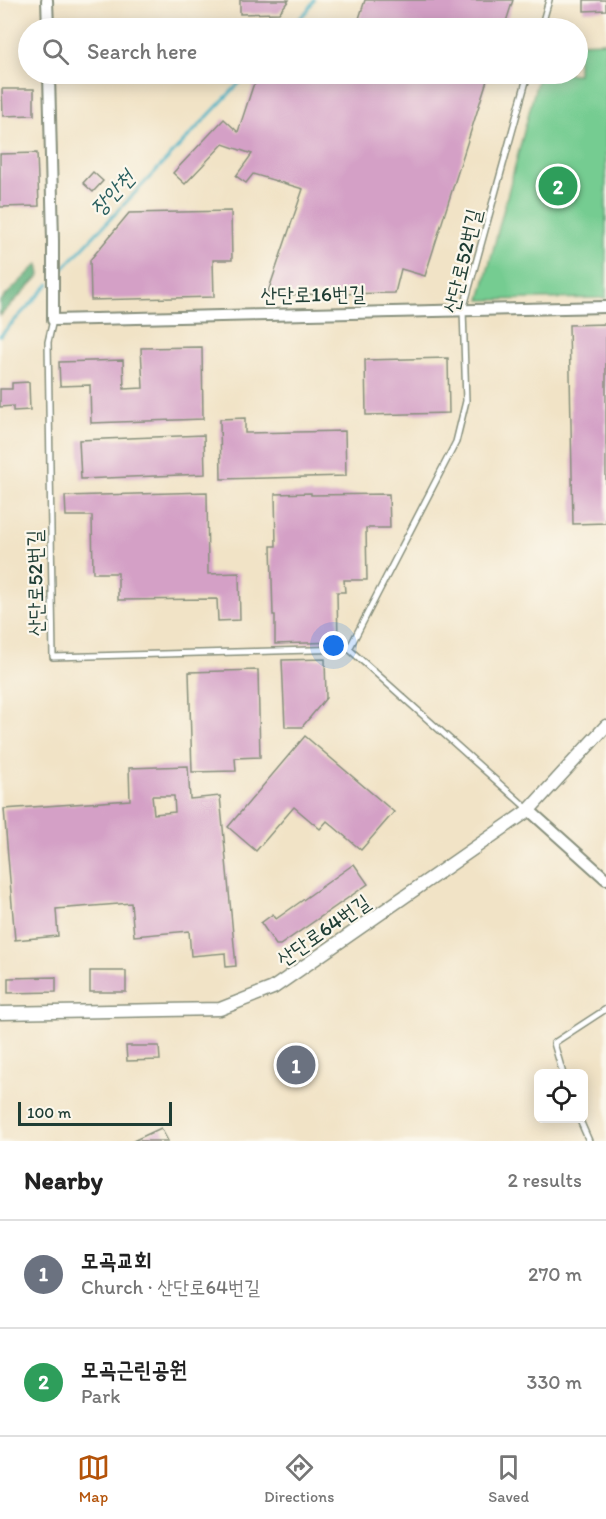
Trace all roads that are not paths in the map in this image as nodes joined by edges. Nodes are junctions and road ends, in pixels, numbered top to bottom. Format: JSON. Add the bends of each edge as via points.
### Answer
{"nodes":[{"id":1,"x":47,"y":0,"type":"edge"},
{"id":2,"x":549,"y":0,"type":"edge"},
{"id":3,"x":48,"y":18,"type":"edge"},
{"id":4,"x":544,"y":18,"type":"edge"},
{"id":5,"x":49,"y":84,"type":"edge"},
{"id":6,"x":525,"y":84,"type":"edge"},
{"id":7,"x":606,"y":307,"type":"edge"},
{"id":8,"x":462,"y":310,"type":"junction"},
{"id":9,"x":53,"y":320,"type":"junction"},
{"id":10,"x":349,"y":649,"type":"junction"},
{"id":11,"x":606,"y":726,"type":"edge"},
{"id":12,"x":529,"y":810,"type":"junction"},
{"id":13,"x":606,"y":879,"type":"edge"},
{"id":14,"x":606,"y":1009,"type":"edge"},
{"id":15,"x":0,"y":1013,"type":"edge"},
{"id":16,"x":562,"y":1069,"type":"edge"},
{"id":17,"x":581,"y":1123,"type":"edge"},
{"id":18,"x":589,"y":1141,"type":"edge"}],
"edges":[{"from":1,"to":3,"type":"street"},
{"from":2,"to":4,"type":"lane"},
{"from":5,"to":9,"type":"street"},
{"from":6,"to":8,"type":"lane","name":"산단로52번길"},
{"from":7,"to":8,"type":"street","name":"산단로16번길"},
{"from":8,"to":9,"type":"street","name":"산단로16번길"},
{"from":8,"to":10,"type":"lane","name":"산단로52번길","via":[[466,401],[456,442]]},
{"from":9,"to":10,"type":"lane","name":"산단로52번길","via":[[48,342],[53,657]]},
{"from":10,"to":12,"type":"lane"},
{"from":11,"to":12,"type":"street","name":"산단로64번길"},
{"from":12,"to":13,"type":"street"},
{"from":12,"to":15,"type":"street","name":"산단로64번길","via":[[273,988],[220,1009]]},
{"from":14,"to":16,"type":"lane","via":[[554,1043]]},
{"from":17,"to":18,"type":"lane"}]}
